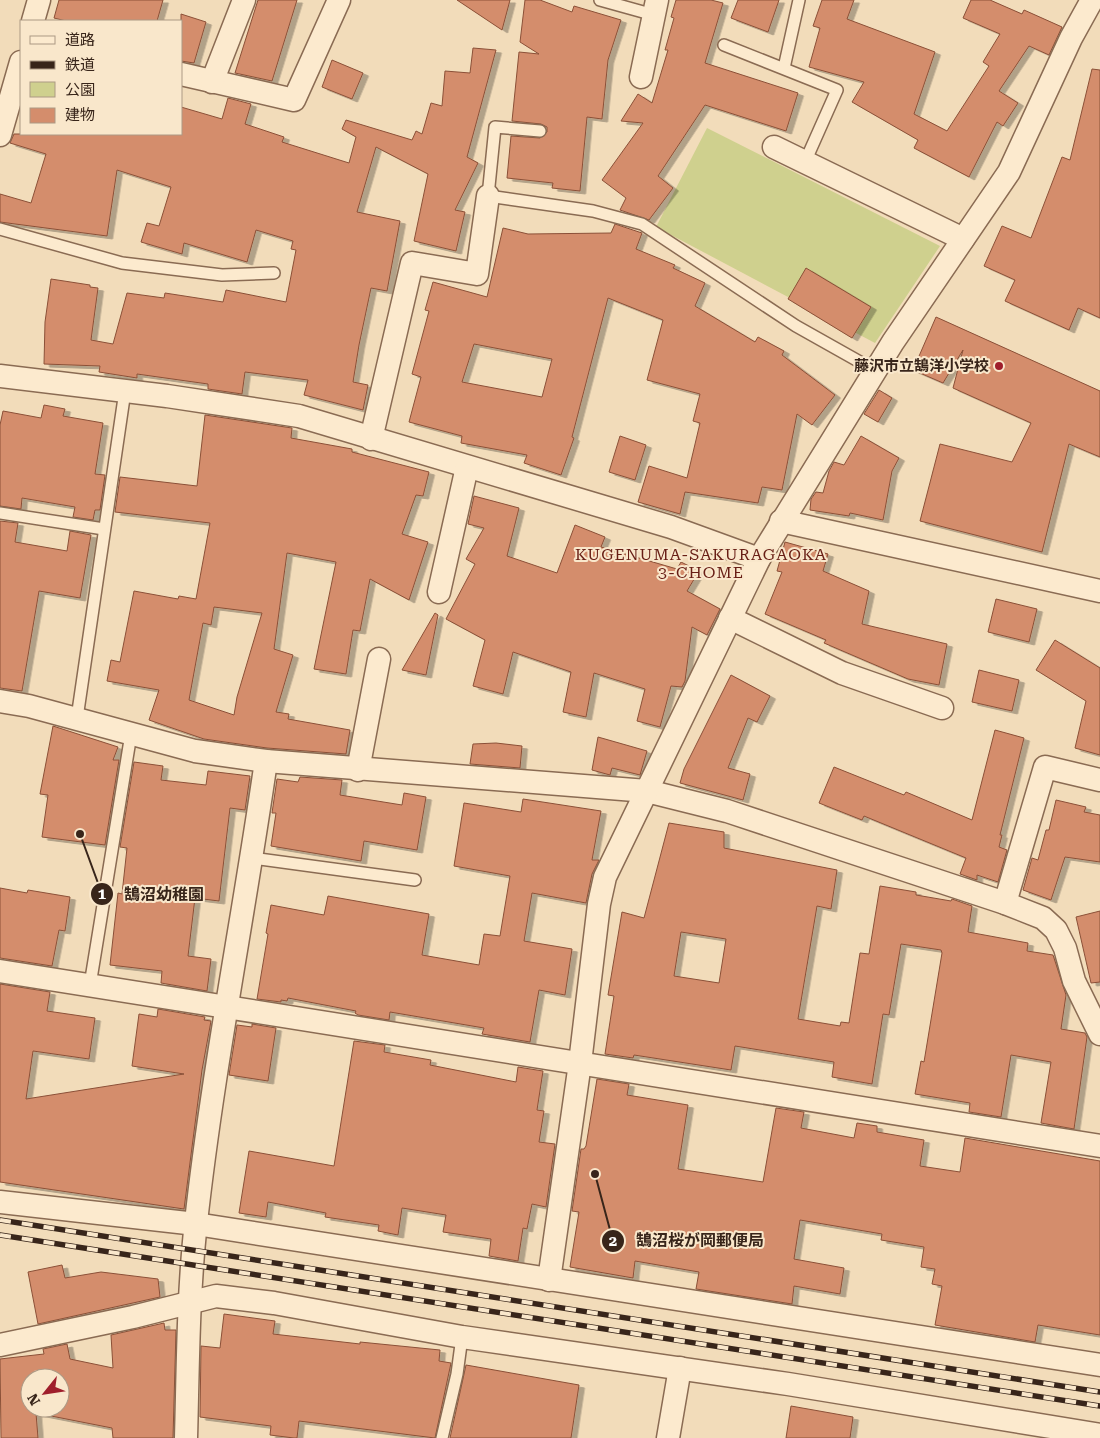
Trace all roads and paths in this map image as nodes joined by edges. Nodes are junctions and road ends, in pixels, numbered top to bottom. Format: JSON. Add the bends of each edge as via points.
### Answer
{"nodes":[{"id":1,"x":39,"y":0,"type":"edge"},
{"id":2,"x":244,"y":0,"type":"edge"},
{"id":3,"x":339,"y":0,"type":"edge"},
{"id":4,"x":600,"y":0,"type":"edge"},
{"id":5,"x":799,"y":0,"type":"edge"},
{"id":6,"x":1092,"y":0,"type":"edge"},
{"id":7,"x":656,"y":8,"type":"edge"},
{"id":8,"x":33,"y":20,"type":"edge"},
{"id":9,"x":724,"y":45,"type":"dead end"},
{"id":10,"x":20,"y":66,"type":"edge"},
{"id":11,"x":784,"y":68,"type":"junction"},
{"id":12,"x":182,"y":74,"type":"edge"},
{"id":13,"x":641,"y":77,"type":"dead end"},
{"id":14,"x":212,"y":82,"type":"junction"},
{"id":15,"x":540,"y":131,"type":"dead end"},
{"id":16,"x":0,"y":136,"type":"edge"},
{"id":17,"x":774,"y":147,"type":"dead end"},
{"id":18,"x":805,"y":162,"type":"junction"},
{"id":19,"x":488,"y":196,"type":"junction"},
{"id":20,"x":0,"y":229,"type":"edge"},
{"id":21,"x":963,"y":240,"type":"junction"},
{"id":22,"x":274,"y":273,"type":"dead end"},
{"id":23,"x":876,"y":371,"type":"junction"},
{"id":24,"x":0,"y":376,"type":"edge"},
{"id":25,"x":125,"y":391,"type":"junction"},
{"id":26,"x":371,"y":439,"type":"junction"},
{"id":27,"x":467,"y":467,"type":"junction"},
{"id":28,"x":0,"y":513,"type":"edge"},
{"id":29,"x":781,"y":521,"type":"junction"},
{"id":30,"x":104,"y":528,"type":"junction"},
{"id":31,"x":759,"y":559,"type":"junction"},
{"id":32,"x":1100,"y":591,"type":"edge"},
{"id":33,"x":439,"y":592,"type":"dead end"},
{"id":34,"x":730,"y":618,"type":"junction"},
{"id":35,"x":379,"y":659,"type":"dead end"},
{"id":36,"x":0,"y":701,"type":"edge"},
{"id":37,"x":942,"y":708,"type":"dead end"},
{"id":38,"x":77,"y":718,"type":"junction"},
{"id":39,"x":130,"y":734,"type":"junction"},
{"id":40,"x":266,"y":761,"type":"junction"},
{"id":41,"x":358,"y":770,"type":"junction"},
{"id":42,"x":1100,"y":780,"type":"edge"},
{"id":43,"x":647,"y":791,"type":"junction"},
{"id":44,"x":252,"y":858,"type":"junction"},
{"id":45,"x":415,"y":880,"type":"dead end"},
{"id":46,"x":1005,"y":903,"type":"junction"},
{"id":47,"x":0,"y":971,"type":"edge"},
{"id":48,"x":90,"y":985,"type":"junction"},
{"id":49,"x":228,"y":1007,"type":"junction"},
{"id":50,"x":1100,"y":1034,"type":"edge"},
{"id":51,"x":580,"y":1063,"type":"junction"},
{"id":52,"x":1100,"y":1146,"type":"edge"},
{"id":53,"x":0,"y":1202,"type":"edge"},
{"id":54,"x":196,"y":1224,"type":"junction"},
{"id":55,"x":549,"y":1280,"type":"junction"},
{"id":56,"x":189,"y":1304,"type":"junction"},
{"id":57,"x":462,"y":1337,"type":"junction"},
{"id":58,"x":0,"y":1345,"type":"edge"},
{"id":59,"x":1100,"y":1365,"type":"edge"},
{"id":60,"x":680,"y":1368,"type":"junction"},
{"id":61,"x":1100,"y":1435,"type":"edge"},
{"id":62,"x":186,"y":1438,"type":"edge"},
{"id":63,"x":442,"y":1438,"type":"edge"},
{"id":64,"x":668,"y":1438,"type":"edge"}],
"edges":[{"from":1,"to":8,"type":"street"},
{"from":2,"to":14,"type":"street"},
{"from":3,"to":14,"type":"street","via":[[294,100]]},
{"from":4,"to":7,"type":"lane"},
{"from":5,"to":11,"type":"lane"},
{"from":6,"to":21,"type":"street","via":[[1009,172]]},
{"from":7,"to":13,"type":"street"},
{"from":9,"to":11,"type":"lane"},
{"from":10,"to":16,"type":"street"},
{"from":11,"to":18,"type":"lane","via":[[837,90]]},
{"from":12,"to":14,"type":"street"},
{"from":15,"to":19,"type":"lane","via":[[495,127]]},
{"from":17,"to":18,"type":"street"},
{"from":18,"to":21,"type":"street"},
{"from":19,"to":23,"type":"lane","via":[[592,211],[642,224],[796,326]]},
{"from":19,"to":26,"type":"street","via":[[477,274],[412,263]]},
{"from":20,"to":22,"type":"lane","via":[[122,263],[222,275]]},
{"from":21,"to":23,"type":"street"},
{"from":23,"to":29,"type":"street"},
{"from":24,"to":25,"type":"street"},
{"from":25,"to":26,"type":"street","via":[[299,416]]},
{"from":25,"to":30,"type":"lane"},
{"from":26,"to":27,"type":"street"},
{"from":27,"to":31,"type":"street","via":[[671,527]]},
{"from":27,"to":33,"type":"street"},
{"from":28,"to":30,"type":"lane"},
{"from":29,"to":31,"type":"street"},
{"from":29,"to":32,"type":"street"},
{"from":30,"to":38,"type":"lane"},
{"from":31,"to":34,"type":"street"},
{"from":34,"to":37,"type":"street","via":[[842,673]]},
{"from":34,"to":43,"type":"street"},
{"from":35,"to":41,"type":"street"},
{"from":36,"to":38,"type":"street"},
{"from":38,"to":39,"type":"street"},
{"from":39,"to":40,"type":"street","via":[[195,751]]},
{"from":39,"to":48,"type":"lane"},
{"from":40,"to":41,"type":"street"},
{"from":40,"to":44,"type":"street"},
{"from":41,"to":43,"type":"street"},
{"from":42,"to":46,"type":"street","via":[[1045,767]]},
{"from":43,"to":46,"type":"street","via":[[728,811]]},
{"from":43,"to":51,"type":"street","via":[[605,877]]},
{"from":44,"to":45,"type":"lane"},
{"from":44,"to":49,"type":"street"},
{"from":46,"to":50,"type":"street","via":[[1043,918],[1056,930],[1074,981]]},
{"from":47,"to":48,"type":"street"},
{"from":48,"to":49,"type":"street"},
{"from":49,"to":51,"type":"street"},
{"from":49,"to":54,"type":"street"},
{"from":51,"to":52,"type":"street"},
{"from":51,"to":55,"type":"street"},
{"from":53,"to":54,"type":"street"},
{"from":54,"to":55,"type":"street"},
{"from":54,"to":56,"type":"street"},
{"from":55,"to":59,"type":"street"},
{"from":56,"to":57,"type":"street","via":[[216,1296],[274,1303]]},
{"from":56,"to":58,"type":"street"},
{"from":56,"to":62,"type":"street"},
{"from":57,"to":60,"type":"street"},
{"from":57,"to":63,"type":"lane"},
{"from":60,"to":61,"type":"street"},
{"from":60,"to":64,"type":"street"}]}
